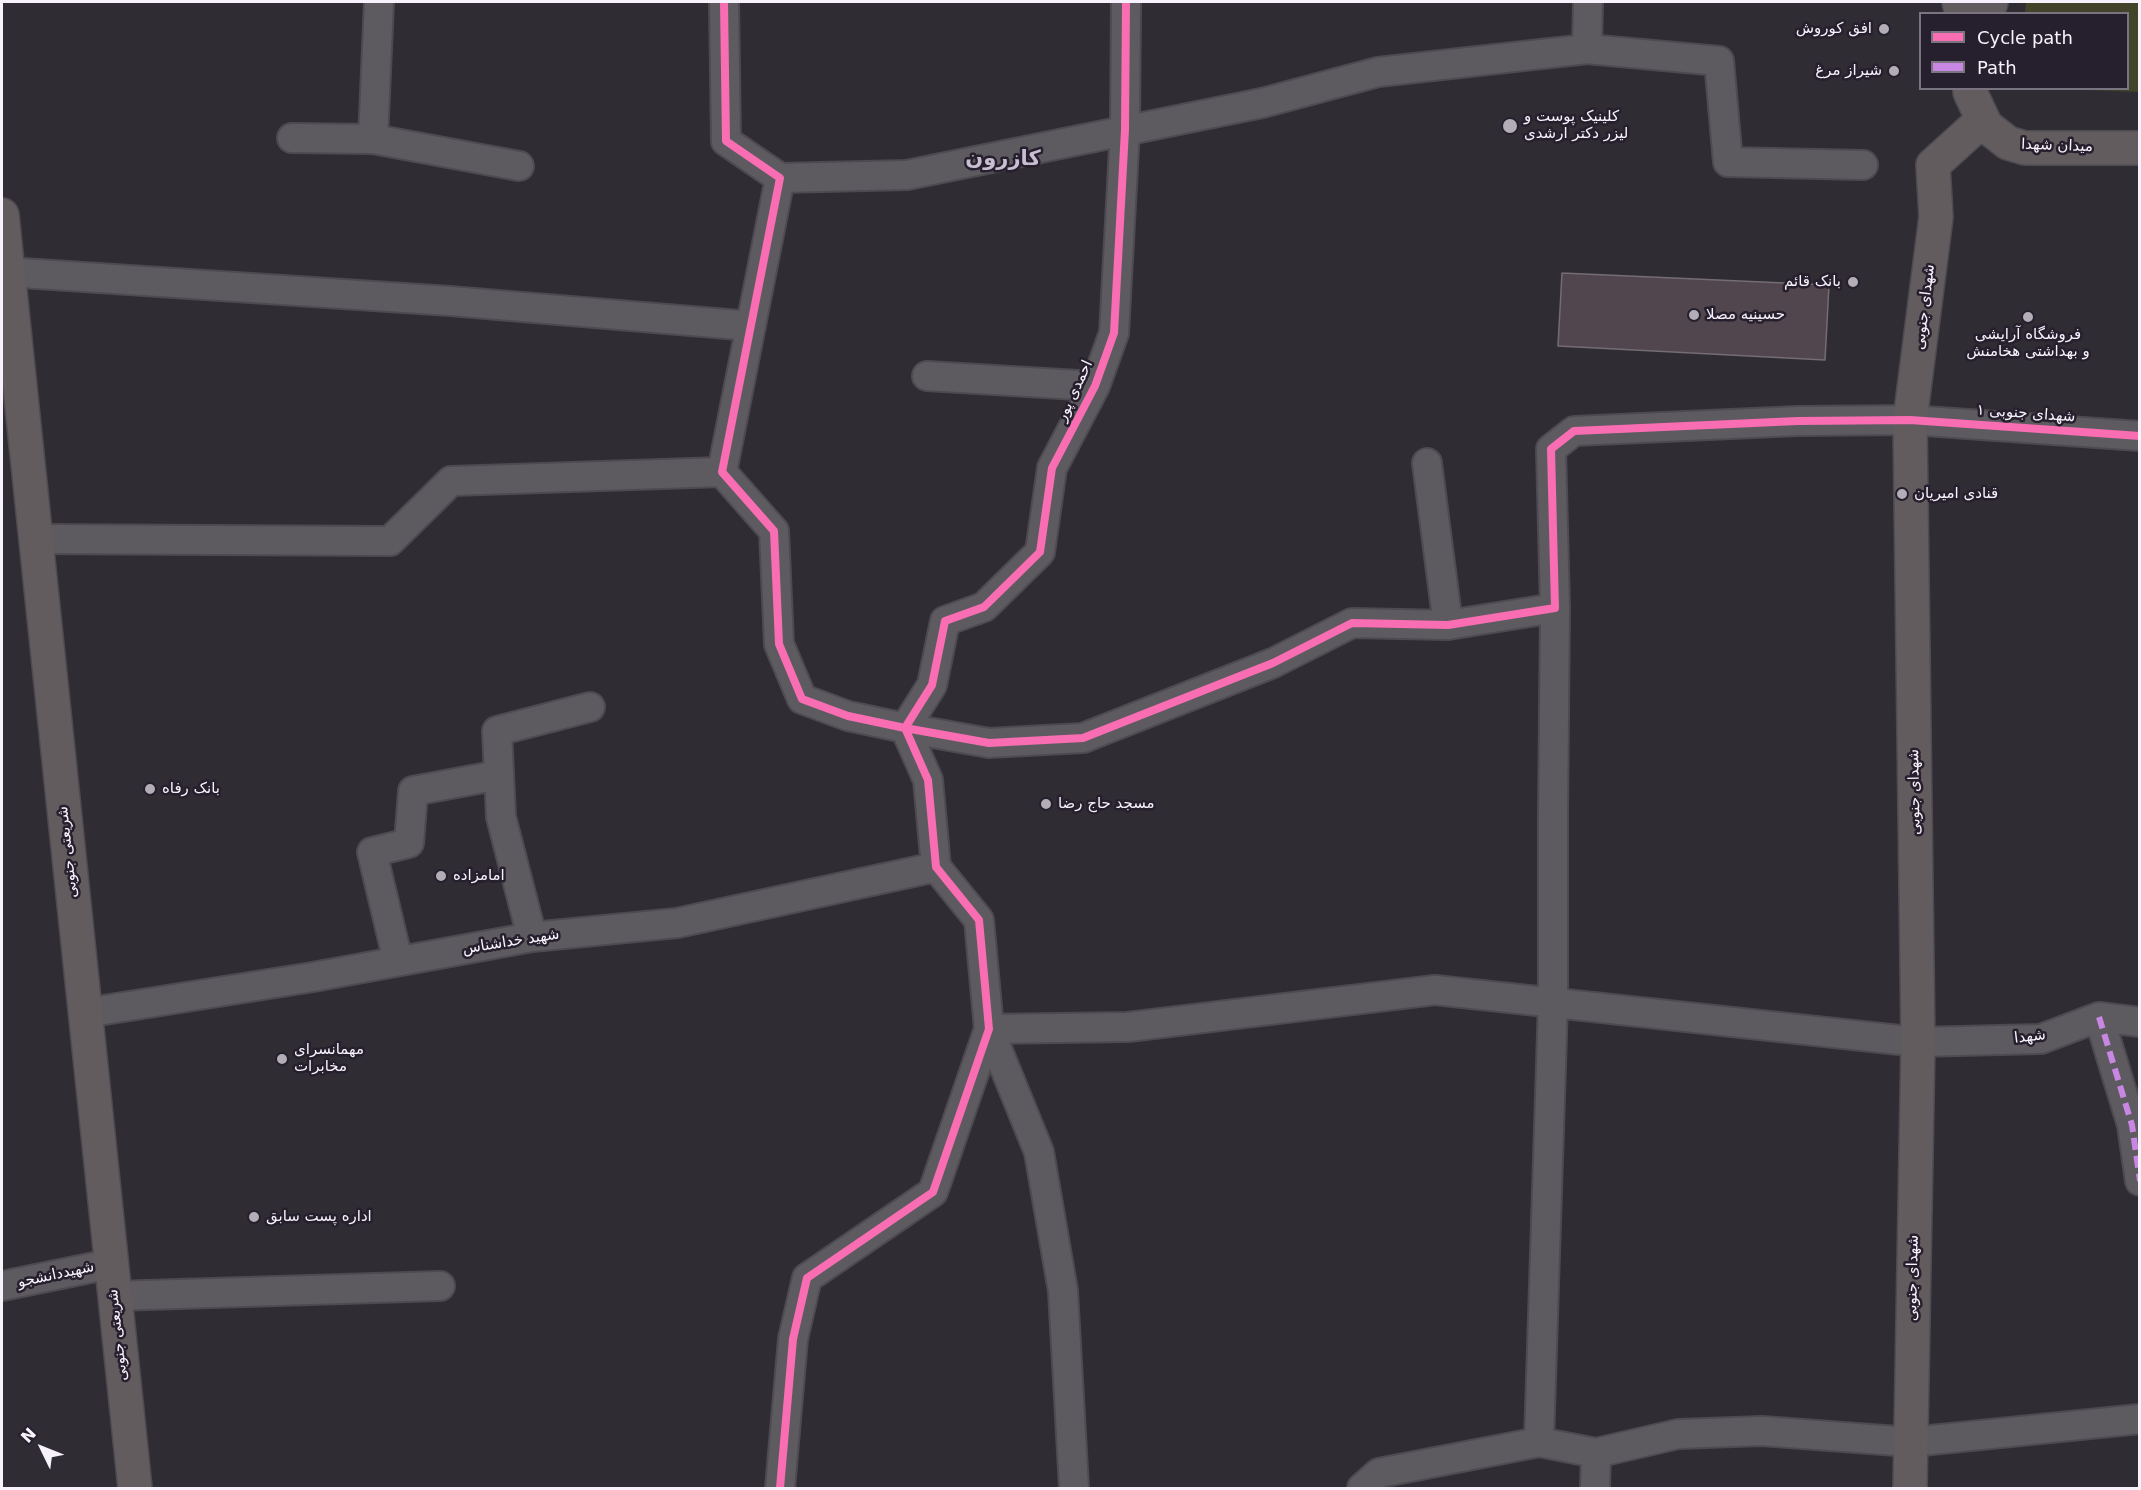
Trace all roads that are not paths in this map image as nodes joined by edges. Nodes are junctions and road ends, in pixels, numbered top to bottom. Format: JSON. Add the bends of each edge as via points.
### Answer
{"nodes":[{"id":1,"x":379,"y":2,"type":"edge"},
{"id":2,"x":724,"y":2,"type":"edge"},
{"id":3,"x":1126,"y":2,"type":"edge"},
{"id":4,"x":1588,"y":2,"type":"edge"},
{"id":5,"x":1587,"y":49,"type":"junction"},
{"id":6,"x":1970,"y":90,"type":"edge"},
{"id":7,"x":1986,"y":126,"type":"junction"},
{"id":8,"x":1125,"y":130,"type":"junction"},
{"id":9,"x":292,"y":138,"type":"dead end"},
{"id":10,"x":373,"y":139,"type":"junction"},
{"id":11,"x":2139,"y":148,"type":"edge"},
{"id":12,"x":1863,"y":165,"type":"dead end"},
{"id":13,"x":519,"y":166,"type":"dead end"},
{"id":14,"x":780,"y":178,"type":"junction"},
{"id":15,"x":2,"y":215,"type":"edge"},
{"id":16,"x":7,"y":272,"type":"junction"},
{"id":17,"x":751,"y":326,"type":"junction"},
{"id":18,"x":927,"y":376,"type":"dead end"},
{"id":19,"x":1095,"y":386,"type":"junction"},
{"id":20,"x":1910,"y":420,"type":"junction"},
{"id":21,"x":2139,"y":436,"type":"edge"},
{"id":22,"x":1427,"y":463,"type":"dead end"},
{"id":23,"x":722,"y":471,"type":"junction"},
{"id":24,"x":35,"y":539,"type":"junction"},
{"id":25,"x":1556,"y":608,"type":"junction"},
{"id":26,"x":1448,"y":625,"type":"junction"},
{"id":27,"x":590,"y":706,"type":"dead end"},
{"id":28,"x":905,"y":728,"type":"junction"},
{"id":29,"x":499,"y":776,"type":"junction"},
{"id":30,"x":936,"y":867,"type":"junction"},
{"id":31,"x":532,"y":937,"type":"junction"},
{"id":32,"x":398,"y":961,"type":"junction"},
{"id":33,"x":1553,"y":1002,"type":"junction"},
{"id":34,"x":84,"y":1013,"type":"junction"},
{"id":35,"x":2099,"y":1017,"type":"junction"},
{"id":36,"x":2139,"y":1022,"type":"edge"},
{"id":37,"x":988,"y":1029,"type":"junction"},
{"id":38,"x":1918,"y":1042,"type":"junction"},
{"id":39,"x":2139,"y":1181,"type":"edge"},
{"id":40,"x":110,"y":1264,"type":"junction"},
{"id":41,"x":2,"y":1286,"type":"edge"},
{"id":42,"x":440,"y":1286,"type":"dead end"},
{"id":43,"x":114,"y":1296,"type":"junction"},
{"id":44,"x":2139,"y":1419,"type":"edge"},
{"id":45,"x":1539,"y":1442,"type":"junction"},
{"id":46,"x":1911,"y":1442,"type":"junction"},
{"id":47,"x":1596,"y":1453,"type":"junction"},
{"id":48,"x":135,"y":1488,"type":"edge"},
{"id":49,"x":780,"y":1488,"type":"edge"},
{"id":50,"x":1074,"y":1488,"type":"edge"},
{"id":51,"x":1362,"y":1488,"type":"edge"},
{"id":52,"x":1595,"y":1488,"type":"edge"},
{"id":53,"x":1910,"y":1488,"type":"edge"}],
"edges":[{"from":1,"to":10,"type":"street"},
{"from":2,"to":14,"type":"street","via":[[726,141]]},
{"from":3,"to":8,"type":"street","name":"احمدی پور"},
{"from":4,"to":5,"type":"street"},
{"from":5,"to":8,"type":"street","via":[[1378,72],[1262,103]]},
{"from":5,"to":12,"type":"street","via":[[1719,61],[1728,162]]},
{"from":6,"to":7,"type":"main road","name":"میدان شهدا"},
{"from":7,"to":11,"type":"main road","name":"میدان شهدا","via":[[2008,143],[2025,148]]},
{"from":7,"to":20,"type":"main road","name":"شهدای جنوبی","via":[[1975,127],[1933,165],[1936,217]]},
{"from":8,"to":14,"type":"street","via":[[907,175]]},
{"from":8,"to":19,"type":"street","name":"احمدی پور","via":[[1114,333]]},
{"from":9,"to":10,"type":"street"},
{"from":10,"to":13,"type":"street"},
{"from":14,"to":17,"type":"street"},
{"from":15,"to":16,"type":"main road","name":"شریعتی جنوبی"},
{"from":16,"to":17,"type":"street","via":[[450,301]]},
{"from":16,"to":24,"type":"main road","name":"شریعتی جنوبی"},
{"from":17,"to":23,"type":"street"},
{"from":18,"to":19,"type":"street"},
{"from":19,"to":28,"type":"street","name":"احمدی پور","via":[[1052,468],[1040,552],[984,607],[945,621],[932,685]]},
{"from":20,"to":21,"type":"street","name":"۱ شهدای جنوبی"},
{"from":20,"to":25,"type":"street","name":"۱ شهدای جنوبی","via":[[1798,420],[1574,431],[1551,449]]},
{"from":20,"to":38,"type":"main road","name":"شهدای جنوبی"},
{"from":22,"to":26,"type":"street"},
{"from":23,"to":24,"type":"street","via":[[452,481],[390,541]]},
{"from":23,"to":28,"type":"street","via":[[774,531],[779,644],[802,699],[848,716]]},
{"from":24,"to":34,"type":"main road","name":"شریعتی جنوبی"},
{"from":25,"to":26,"type":"street"},
{"from":25,"to":33,"type":"street"},
{"from":26,"to":28,"type":"street","via":[[1352,623],[1273,663],[1083,738],[989,743]]},
{"from":27,"to":29,"type":"street","via":[[497,731]]},
{"from":28,"to":30,"type":"street","via":[[928,780]]},
{"from":29,"to":31,"type":"street","via":[[501,817]]},
{"from":29,"to":32,"type":"street","via":[[413,790],[409,843],[372,852]]},
{"from":30,"to":31,"type":"street","name":"شهید خداشناس","via":[[677,923]]},
{"from":30,"to":37,"type":"street","via":[[979,920]]},
{"from":31,"to":32,"type":"street","name":"شهید خداشناس"},
{"from":32,"to":34,"type":"street","name":"شهید خداشناس"},
{"from":33,"to":37,"type":"street","name":"شهدا","via":[[1435,990],[1128,1027]]},
{"from":33,"to":38,"type":"street","name":"شهدا"},
{"from":33,"to":45,"type":"street"},
{"from":34,"to":40,"type":"main road","name":"شریعتی جنوبی"},
{"from":35,"to":36,"type":"street","name":"شهدا"},
{"from":35,"to":38,"type":"street","name":"شهدا","via":[[2041,1039]]},
{"from":35,"to":39,"type":"street","via":[[2132,1125]]},
{"from":37,"to":49,"type":"street","via":[[933,1192],[807,1278],[793,1338]]},
{"from":37,"to":50,"type":"street","via":[[1040,1152],[1063,1291]]},
{"from":38,"to":46,"type":"main road","name":"شهدای جنوبی"},
{"from":40,"to":41,"type":"street","name":"شهیددانشجو"},
{"from":40,"to":43,"type":"main road","name":"شریعتی جنوبی"},
{"from":42,"to":43,"type":"street"},
{"from":43,"to":48,"type":"main road","name":"شریعتی جنوبی"},
{"from":44,"to":46,"type":"street"},
{"from":45,"to":47,"type":"street"},
{"from":45,"to":51,"type":"street","via":[[1379,1473]]},
{"from":46,"to":47,"type":"street","via":[[1762,1431],[1678,1434]]},
{"from":46,"to":53,"type":"main road","name":"شهدای جنوبی"},
{"from":47,"to":52,"type":"street"}]}
